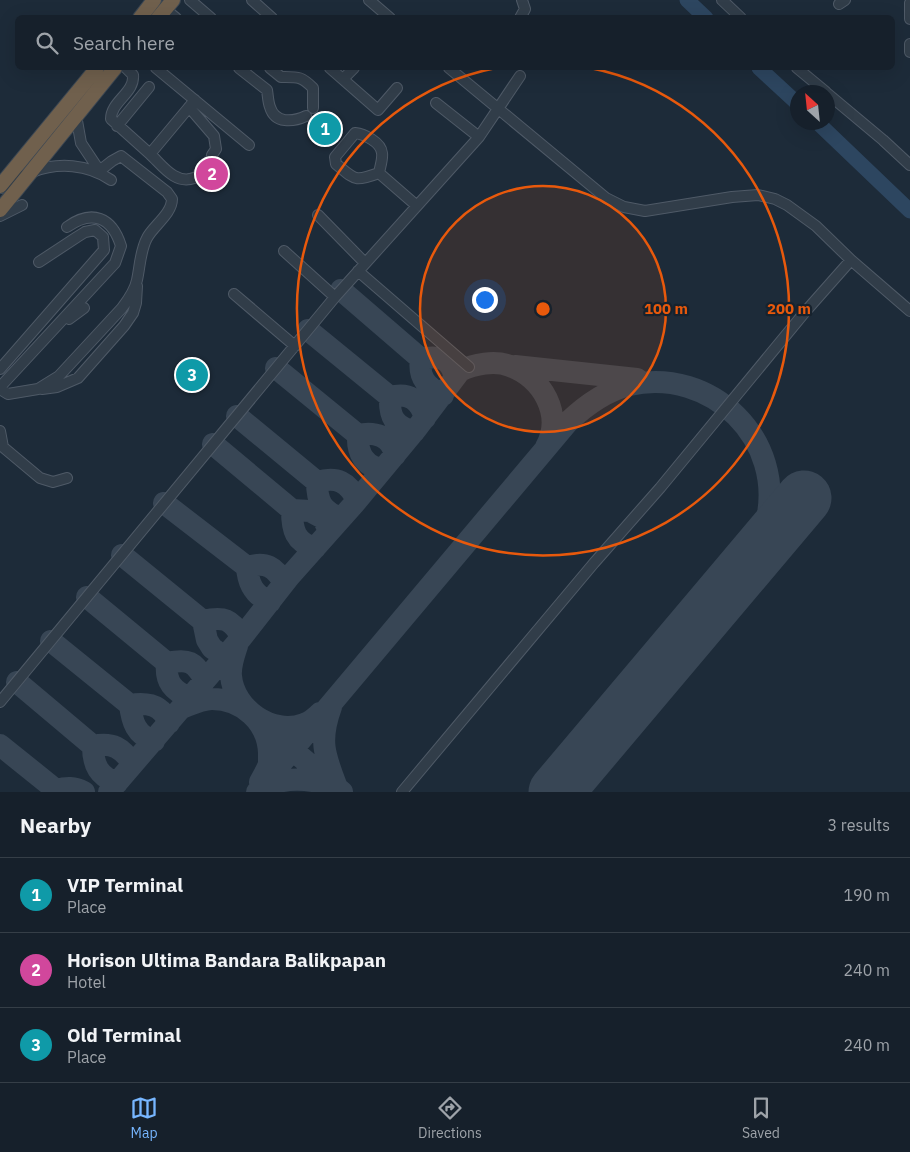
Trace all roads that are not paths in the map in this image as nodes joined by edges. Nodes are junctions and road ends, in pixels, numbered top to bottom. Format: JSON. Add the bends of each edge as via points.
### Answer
{"nodes":[{"id":1,"x":190,"y":0,"type":"edge"},
{"id":2,"x":252,"y":0,"type":"edge"},
{"id":3,"x":522,"y":0,"type":"edge"},
{"id":4,"x":722,"y":0,"type":"edge"},
{"id":5,"x":374,"y":2,"type":"edge"},
{"id":6,"x":910,"y":2,"type":"edge"},
{"id":7,"x":162,"y":6,"type":"edge"},
{"id":8,"x":146,"y":15,"type":"edge"},
{"id":9,"x":208,"y":15,"type":"edge"},
{"id":10,"x":269,"y":15,"type":"edge"},
{"id":11,"x":387,"y":15,"type":"edge"},
{"id":12,"x":522,"y":15,"type":"edge"},
{"id":13,"x":738,"y":15,"type":"edge"},
{"id":14,"x":910,"y":19,"type":"edge"},
{"id":15,"x":910,"y":44,"type":"edge"},
{"id":16,"x":910,"y":52,"type":"edge"},
{"id":17,"x":95,"y":70,"type":"edge"},
{"id":18,"x":113,"y":70,"type":"edge"},
{"id":19,"x":128,"y":70,"type":"edge"},
{"id":20,"x":158,"y":70,"type":"edge"},
{"id":21,"x":242,"y":70,"type":"edge"},
{"id":22,"x":272,"y":70,"type":"edge"},
{"id":23,"x":333,"y":70,"type":"edge"},
{"id":24,"x":352,"y":70,"type":"edge"},
{"id":25,"x":451,"y":70,"type":"edge"},
{"id":26,"x":799,"y":70,"type":"edge"},
{"id":27,"x":520,"y":76,"type":"dead end"},
{"id":28,"x":281,"y":77,"type":"junction"},
{"id":29,"x":344,"y":79,"type":"junction"},
{"id":30,"x":817,"y":85,"type":"edge"},
{"id":31,"x":149,"y":87,"type":"dead end"},
{"id":32,"x":397,"y":88,"type":"dead end"},
{"id":33,"x":267,"y":90,"type":"junction"},
{"id":34,"x":835,"y":100,"type":"edge"},
{"id":35,"x":436,"y":103,"type":"dead end"},
{"id":36,"x":192,"y":104,"type":"junction"},
{"id":37,"x":313,"y":108,"type":"dead end"},
{"id":38,"x":498,"y":109,"type":"junction"},
{"id":39,"x":76,"y":115,"type":"junction"},
{"id":40,"x":306,"y":116,"type":"dead end"},
{"id":41,"x":117,"y":126,"type":"junction"},
{"id":42,"x":479,"y":137,"type":"junction"},
{"id":43,"x":249,"y":145,"type":"dead end"},
{"id":44,"x":150,"y":154,"type":"junction"},
{"id":45,"x":212,"y":155,"type":"tunnel mouth"},
{"id":46,"x":910,"y":165,"type":"edge"},
{"id":47,"x":32,"y":172,"type":"junction"},
{"id":48,"x":99,"y":172,"type":"junction"},
{"id":49,"x":379,"y":173,"type":"junction"},
{"id":50,"x":194,"y":178,"type":"dead end"},
{"id":51,"x":111,"y":180,"type":"dead end"},
{"id":52,"x":0,"y":188,"type":"edge"},
{"id":53,"x":22,"y":205,"type":"dead end"},
{"id":54,"x":417,"y":206,"type":"junction"},
{"id":55,"x":0,"y":210,"type":"edge"},
{"id":56,"x":318,"y":215,"type":"dead end"},
{"id":57,"x":0,"y":216,"type":"edge"},
{"id":58,"x":67,"y":227,"type":"dead end"},
{"id":59,"x":284,"y":250,"type":"dead end"},
{"id":60,"x":851,"y":260,"type":"junction"},
{"id":61,"x":39,"y":262,"type":"dead end"},
{"id":62,"x":361,"y":266,"type":"junction"},
{"id":63,"x":234,"y":294,"type":"dead end"},
{"id":64,"x":335,"y":297,"type":"junction"},
{"id":65,"x":84,"y":308,"type":"dead end"},
{"id":66,"x":909,"y":308,"type":"edge"},
{"id":67,"x":50,"y":332,"type":"junction"},
{"id":68,"x":295,"y":346,"type":"junction"},
{"id":69,"x":469,"y":367,"type":"dead end"},
{"id":70,"x":0,"y":369,"type":"edge"},
{"id":71,"x":3,"y":390,"type":"edge"},
{"id":72,"x":0,"y":431,"type":"edge"},
{"id":73,"x":2,"y":448,"type":"edge"},
{"id":74,"x":67,"y":478,"type":"dead end"},
{"id":75,"x":0,"y":702,"type":"edge"},
{"id":76,"x":402,"y":792,"type":"edge"}],
"edges":[{"from":1,"to":9,"type":"street"},
{"from":2,"to":10,"type":"street"},
{"from":3,"to":12,"type":"street","via":[[525,9]]},
{"from":4,"to":13,"type":"street"},
{"from":5,"to":11,"type":"street"},
{"from":6,"to":14,"type":"street"},
{"from":7,"to":8,"type":"highway"},
{"from":15,"to":16,"type":"street"},
{"from":17,"to":52,"type":"highway"},
{"from":18,"to":39,"type":"highway"},
{"from":19,"to":41,"type":"street","via":[[133,75],[133,84],[111,114]]},
{"from":20,"to":36,"type":"street"},
{"from":21,"to":33,"type":"street"},
{"from":22,"to":28,"type":"street"},
{"from":23,"to":29,"type":"street"},
{"from":24,"to":29,"type":"street"},
{"from":25,"to":38,"type":"street"},
{"from":26,"to":30,"type":"street"},
{"from":27,"to":38,"type":"street"},
{"from":28,"to":33,"type":"street"},
{"from":28,"to":37,"type":"street","via":[[303,78],[314,88]]},
{"from":29,"to":32,"type":"street","via":[[378,110]]},
{"from":31,"to":41,"type":"street"},
{"from":33,"to":40,"type":"street","via":[[272,112],[283,121]]},
{"from":34,"to":46,"type":"street"},
{"from":35,"to":42,"type":"street"},
{"from":36,"to":43,"type":"street"},
{"from":36,"to":44,"type":"street"},
{"from":36,"to":45,"type":"street","via":[[214,136],[216,149]]},
{"from":38,"to":42,"type":"street"},
{"from":38,"to":60,"type":"street","via":[[606,198],[624,208],[645,211],[732,196],[758,195],[787,205],[816,226]]},
{"from":39,"to":47,"type":"highway"},
{"from":39,"to":48,"type":"street","via":[[81,143]]},
{"from":41,"to":44,"type":"street"},
{"from":42,"to":54,"type":"street"},
{"from":44,"to":50,"type":"street","via":[[177,178]]},
{"from":47,"to":48,"type":"street","via":[[63,165]]},
{"from":47,"to":52,"type":"street"},
{"from":47,"to":55,"type":"highway"},
{"from":48,"to":51,"type":"street"},
{"from":48,"to":71,"type":"street","via":[[121,156],[167,192],[172,199],[171,206],[145,241],[137,283],[130,296],[76,360],[38,389]]},
{"from":49,"to":49,"type":"street","via":[[356,179],[336,164],[335,157],[355,133],[364,134],[381,147]]},
{"from":49,"to":54,"type":"street"},
{"from":53,"to":57,"type":"street"},
{"from":54,"to":62,"type":"street"},
{"from":56,"to":62,"type":"street"},
{"from":58,"to":67,"type":"street","via":[[93,216],[114,229],[121,246],[115,262]]},
{"from":59,"to":64,"type":"street"},
{"from":60,"to":66,"type":"street"},
{"from":60,"to":76,"type":"street"},
{"from":61,"to":70,"type":"street","via":[[85,232],[95,230],[103,237],[104,250]]},
{"from":62,"to":64,"type":"street"},
{"from":62,"to":69,"type":"street"},
{"from":63,"to":68,"type":"street"},
{"from":64,"to":68,"type":"street"},
{"from":65,"to":67,"type":"street"},
{"from":67,"to":71,"type":"street"},
{"from":68,"to":75,"type":"street"},
{"from":72,"to":73,"type":"street"},
{"from":73,"to":74,"type":"street","via":[[40,478],[53,482]]}]}
